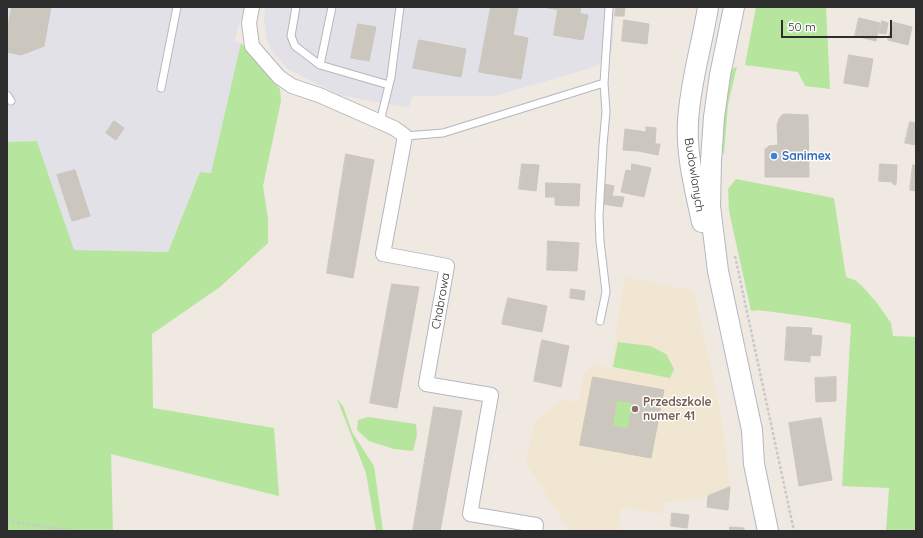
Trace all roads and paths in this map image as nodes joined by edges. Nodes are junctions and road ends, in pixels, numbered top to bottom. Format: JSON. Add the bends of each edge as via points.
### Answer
{"nodes":[{"id":1,"x":177,"y":7,"type":"edge"},
{"id":2,"x":252,"y":7,"type":"edge"},
{"id":3,"x":296,"y":7,"type":"edge"},
{"id":4,"x":332,"y":7,"type":"edge"},
{"id":5,"x":400,"y":7,"type":"edge"},
{"id":6,"x":609,"y":7,"type":"edge"},
{"id":7,"x":708,"y":7,"type":"edge"},
{"id":8,"x":734,"y":7,"type":"edge"},
{"id":9,"x":320,"y":65,"type":"junction"},
{"id":10,"x":604,"y":83,"type":"junction"},
{"id":11,"x":388,"y":85,"type":"junction"},
{"id":12,"x":162,"y":88,"type":"dead end"},
{"id":13,"x":380,"y":122,"type":"junction"},
{"id":14,"x":404,"y":136,"type":"junction"},
{"id":15,"x":734,"y":252,"type":"dead end"},
{"id":16,"x":718,"y":271,"type":"junction"},
{"id":17,"x":600,"y":321,"type":"dead end"},
{"id":18,"x":752,"y":430,"type":"junction"},
{"id":19,"x":7,"y":521,"type":"edge"},
{"id":20,"x":75,"y":531,"type":"edge"},
{"id":21,"x":535,"y":531,"type":"edge"},
{"id":22,"x":768,"y":531,"type":"edge"},
{"id":23,"x":781,"y":531,"type":"edge"},
{"id":24,"x":794,"y":531,"type":"edge"}],
"edges":[{"from":1,"to":12,"type":"lane"},
{"from":2,"to":13,"type":"street","via":[[249,23],[252,46],[279,77],[292,86]]},
{"from":3,"to":9,"type":"lane","via":[[291,36],[295,46]]},
{"from":4,"to":9,"type":"lane"},
{"from":5,"to":11,"type":"lane"},
{"from":6,"to":10,"type":"lane"},
{"from":7,"to":16,"type":"main road","name":"Budowlanych","via":[[690,98],[688,139],[690,164],[703,231]]},
{"from":8,"to":16,"type":"main road","name":"Budowlanych","via":[[718,86],[711,156],[710,206]]},
{"from":9,"to":11,"type":"lane"},
{"from":10,"to":14,"type":"lane","via":[[443,133]]},
{"from":10,"to":17,"type":"lane","via":[[606,112],[599,216],[606,292]]},
{"from":11,"to":13,"type":"lane"},
{"from":13,"to":14,"type":"street"},
{"from":14,"to":21,"type":"street","name":"Chabrowa","via":[[383,254],[447,266],[426,384],[491,395],[470,514],[536,525]]},
{"from":15,"to":24,"type":"path"},
{"from":16,"to":18,"type":"main road","name":"Budowlanych"},
{"from":18,"to":22,"type":"main road","name":"Budowlanych","via":[[754,464]]},
{"from":18,"to":23,"type":"main road","name":"Budowlanych","via":[[765,462]]},
{"from":19,"to":20,"type":"path"}]}
